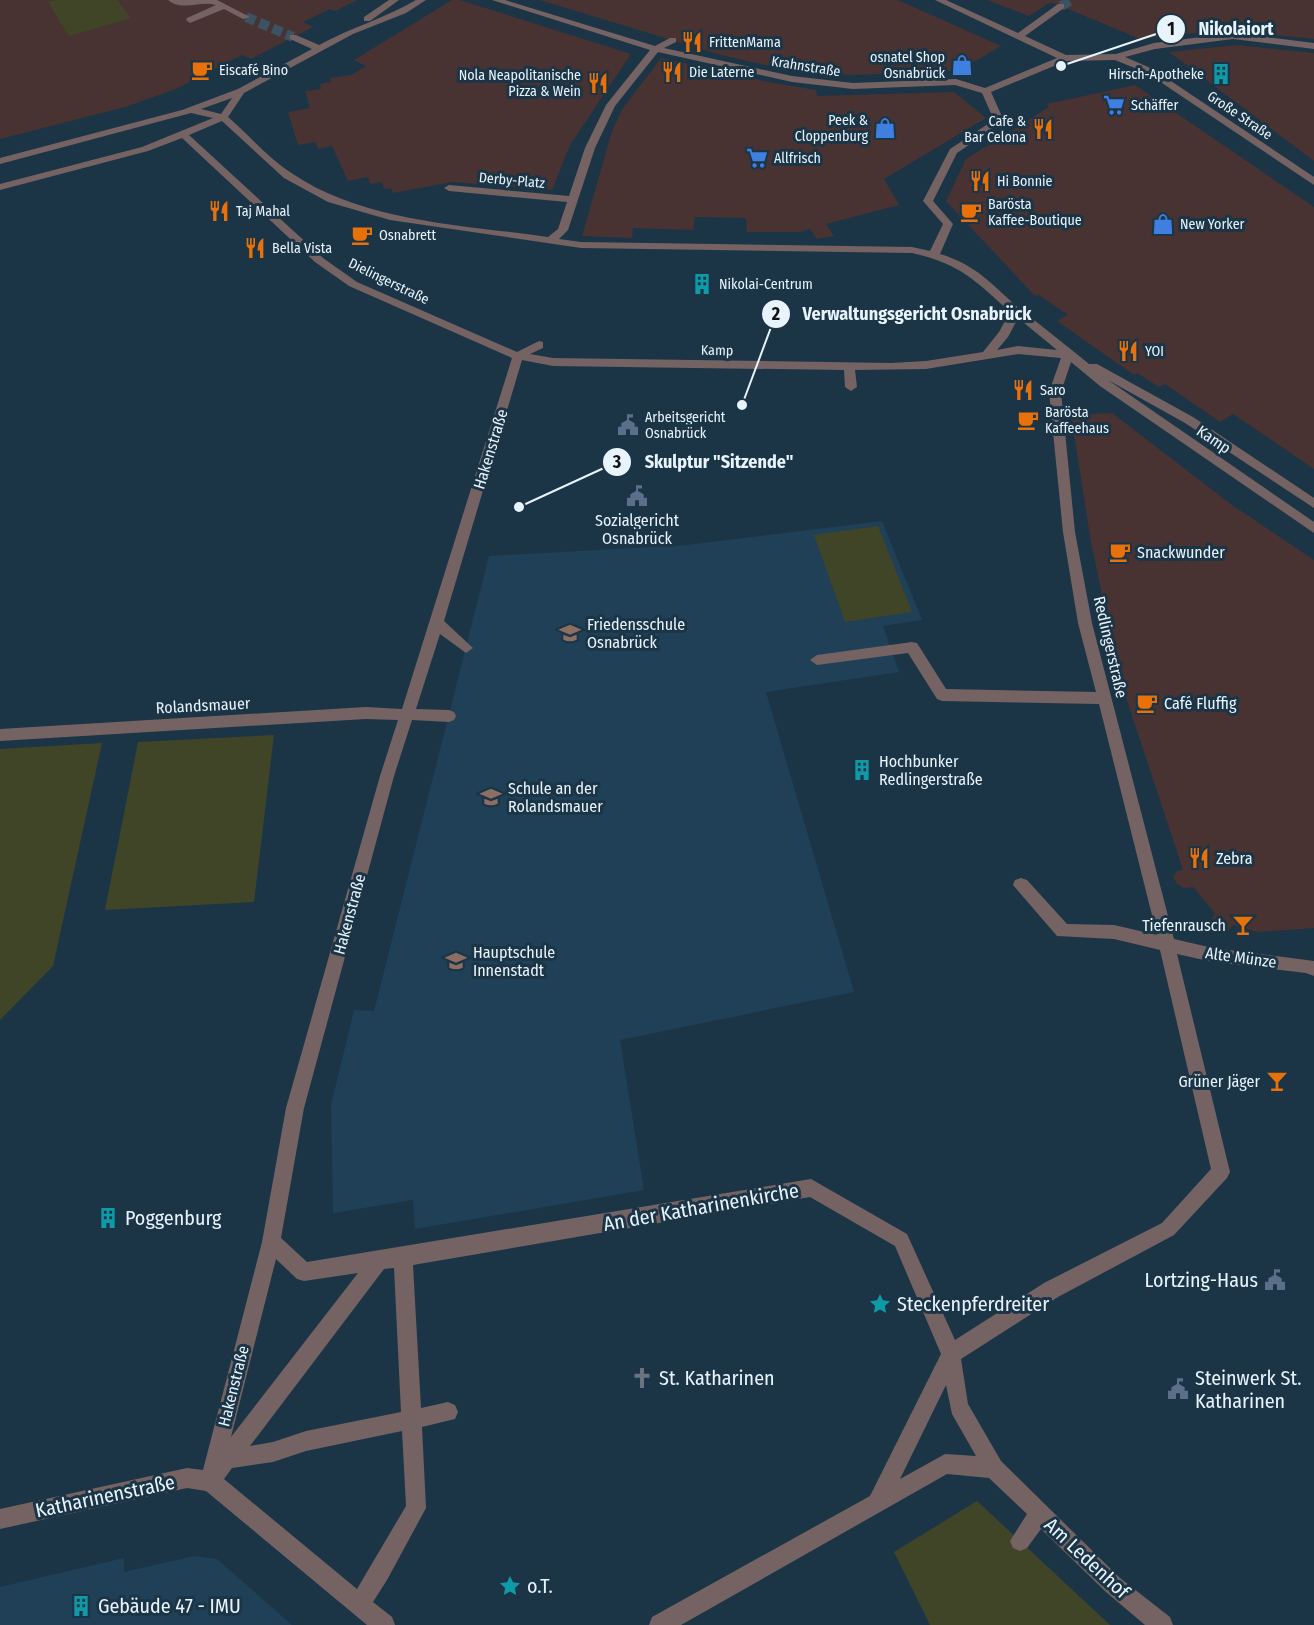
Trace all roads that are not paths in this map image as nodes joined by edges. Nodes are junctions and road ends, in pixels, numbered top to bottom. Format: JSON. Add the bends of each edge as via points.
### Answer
{"nodes":[{"id":1,"x":172,"y":0,"type":"edge"},
{"id":2,"x":395,"y":0,"type":"edge"},
{"id":3,"x":422,"y":0,"type":"edge"},
{"id":4,"x":496,"y":0,"type":"edge"},
{"id":5,"x":939,"y":0,"type":"edge"},
{"id":6,"x":210,"y":1,"type":"edge"},
{"id":7,"x":1061,"y":6,"type":"dead end"},
{"id":8,"x":224,"y":7,"type":"junction"},
{"id":9,"x":246,"y":17,"type":"tunnel mouth"},
{"id":10,"x":190,"y":20,"type":"dead end"},
{"id":11,"x":350,"y":32,"type":"junction"},
{"id":12,"x":1019,"y":37,"type":"junction"},
{"id":13,"x":293,"y":38,"type":"tunnel mouth"},
{"id":14,"x":673,"y":40,"type":"dead end"},
{"id":15,"x":1314,"y":46,"type":"edge"},
{"id":16,"x":656,"y":49,"type":"junction"},
{"id":17,"x":319,"y":50,"type":"junction"},
{"id":18,"x":1116,"y":57,"type":"junction"},
{"id":19,"x":1065,"y":58,"type":"junction"},
{"id":20,"x":242,"y":91,"type":"junction"},
{"id":21,"x":986,"y":91,"type":"junction"},
{"id":22,"x":187,"y":111,"type":"junction"},
{"id":23,"x":223,"y":117,"type":"junction"},
{"id":24,"x":183,"y":134,"type":"junction"},
{"id":25,"x":0,"y":161,"type":"edge"},
{"id":26,"x":1311,"y":178,"type":"edge"},
{"id":27,"x":0,"y":187,"type":"edge"},
{"id":28,"x":448,"y":188,"type":"dead end"},
{"id":29,"x":573,"y":199,"type":"junction"},
{"id":30,"x":549,"y":241,"type":"junction"},
{"id":31,"x":580,"y":245,"type":"junction"},
{"id":32,"x":934,"y":255,"type":"junction"},
{"id":33,"x":612,"y":256,"type":"dead end"},
{"id":34,"x":1015,"y":313,"type":"junction"},
{"id":35,"x":539,"y":345,"type":"dead end"},
{"id":36,"x":987,"y":354,"type":"junction"},
{"id":37,"x":1068,"y":355,"type":"junction"},
{"id":38,"x":518,"y":356,"type":"junction"},
{"id":39,"x":849,"y":367,"type":"junction"},
{"id":40,"x":851,"y":387,"type":"dead end"},
{"id":41,"x":1314,"y":504,"type":"edge"},
{"id":42,"x":1314,"y":528,"type":"edge"},
{"id":43,"x":437,"y":623,"type":"junction"},
{"id":44,"x":466,"y":648,"type":"dead end"},
{"id":45,"x":817,"y":660,"type":"dead end"},
{"id":46,"x":1103,"y":698,"type":"junction"},
{"id":47,"x":407,"y":714,"type":"junction"},
{"id":48,"x":449,"y":716,"type":"dead end"},
{"id":49,"x":0,"y":735,"type":"edge"},
{"id":50,"x":1021,"y":885,"type":"dead end"},
{"id":51,"x":1167,"y":944,"type":"junction"},
{"id":52,"x":1314,"y":969,"type":"edge"},
{"id":53,"x":271,"y":1242,"type":"junction"},
{"id":54,"x":403,"y":1257,"type":"junction"},
{"id":55,"x":379,"y":1261,"type":"junction"},
{"id":56,"x":951,"y":1354,"type":"junction"},
{"id":57,"x":448,"y":1412,"type":"dead end"},
{"id":58,"x":411,"y":1421,"type":"junction"},
{"id":59,"x":227,"y":1459,"type":"junction"},
{"id":60,"x":994,"y":1468,"type":"junction"},
{"id":61,"x":210,"y":1481,"type":"junction"},
{"id":62,"x":878,"y":1503,"type":"junction"},
{"id":63,"x":1040,"y":1513,"type":"junction"},
{"id":64,"x":0,"y":1519,"type":"edge"},
{"id":65,"x":1020,"y":1541,"type":"dead end"},
{"id":66,"x":359,"y":1604,"type":"junction"},
{"id":67,"x":384,"y":1625,"type":"edge"},
{"id":68,"x":660,"y":1625,"type":"edge"},
{"id":69,"x":1162,"y":1625,"type":"edge"}],
"edges":[{"from":1,"to":6,"type":"street","via":[[192,4]]},
{"from":2,"to":11,"type":"street"},
{"from":3,"to":11,"type":"street"},
{"from":4,"to":16,"type":"street","name":"Krahnstraße"},
{"from":5,"to":12,"type":"street"},
{"from":6,"to":8,"type":"street"},
{"from":7,"to":12,"type":"street"},
{"from":8,"to":9,"type":"street"},
{"from":8,"to":10,"type":"street"},
{"from":11,"to":17,"type":"street"},
{"from":12,"to":19,"type":"street"},
{"from":13,"to":17,"type":"street"},
{"from":14,"to":16,"type":"street"},
{"from":15,"to":18,"type":"street","via":[[1233,36],[1154,46]]},
{"from":16,"to":21,"type":"street","name":"Krahnstraße","via":[[792,79],[853,86],[956,82]]},
{"from":16,"to":29,"type":"street","via":[[611,105],[590,148]]},
{"from":17,"to":20,"type":"street"},
{"from":18,"to":19,"type":"street"},
{"from":18,"to":26,"type":"street","name":"Große Straße","via":[[1150,71]]},
{"from":19,"to":21,"type":"street"},
{"from":20,"to":22,"type":"street"},
{"from":20,"to":23,"type":"street"},
{"from":21,"to":32,"type":"street","via":[[999,121],[952,151],[928,201],[948,224]]},
{"from":22,"to":23,"type":"street"},
{"from":22,"to":24,"type":"street"},
{"from":22,"to":25,"type":"street"},
{"from":23,"to":24,"type":"street"},
{"from":23,"to":30,"type":"street","via":[[288,176],[332,200],[390,217]]},
{"from":24,"to":27,"type":"street","via":[[145,149]]},
{"from":24,"to":38,"type":"street","name":"Dielingerstraße","via":[[319,260],[353,284]]},
{"from":28,"to":29,"type":"street","name":"Derby-Platz"},
{"from":29,"to":30,"type":"street","via":[[563,230]]},
{"from":30,"to":31,"type":"street","name":"Kamp"},
{"from":31,"to":32,"type":"street","name":"Kamp","via":[[912,250]]},
{"from":31,"to":33,"type":"street"},
{"from":32,"to":34,"type":"street","name":"Kamp","via":[[972,271]]},
{"from":34,"to":36,"type":"street"},
{"from":34,"to":37,"type":"street","name":"Kamp","via":[[1029,320]]},
{"from":35,"to":38,"type":"street"},
{"from":36,"to":37,"type":"street","name":"Kamp","via":[[1018,350]]},
{"from":36,"to":39,"type":"street","name":"Kamp","via":[[926,365]]},
{"from":37,"to":41,"type":"street","name":"Kamp","via":[[1189,420]]},
{"from":37,"to":42,"type":"street","name":"Kamp"},
{"from":37,"to":46,"type":"street","name":"Redlingerstraße","via":[[1055,392],[1069,532]]},
{"from":38,"to":39,"type":"street","name":"Kamp","via":[[553,362]]},
{"from":38,"to":43,"type":"street","name":"Hakenstraße"},
{"from":39,"to":40,"type":"street"},
{"from":43,"to":44,"type":"street"},
{"from":43,"to":47,"type":"street","name":"Hakenstraße"},
{"from":45,"to":46,"type":"street","via":[[912,647],[942,695]]},
{"from":46,"to":51,"type":"street","name":"Redlingerstraße"},
{"from":47,"to":48,"type":"street","name":"Rolandsmauer"},
{"from":47,"to":49,"type":"street","name":"Rolandsmauer"},
{"from":47,"to":53,"type":"street","name":"Hakenstraße","via":[[295,1108]]},
{"from":50,"to":51,"type":"street","name":"Alte Münze","via":[[1063,931],[1114,932]]},
{"from":51,"to":52,"type":"street","name":"Alte Münze","via":[[1213,955]]},
{"from":51,"to":56,"type":"street","via":[[1221,1172],[1168,1229],[1051,1290]]},
{"from":53,"to":55,"type":"street","name":"An der Katharinenkirche","via":[[304,1272]]},
{"from":53,"to":61,"type":"street","name":"Hakenstraße"},
{"from":54,"to":55,"type":"street","name":"An der Katharinenkirche"},
{"from":54,"to":56,"type":"street","name":"An der Katharinenkirche","via":[[811,1188],[901,1240]]},
{"from":54,"to":58,"type":"street"},
{"from":55,"to":59,"type":"street"},
{"from":56,"to":60,"type":"street","name":"Am Ledenhof","via":[[959,1407]]},
{"from":56,"to":62,"type":"street"},
{"from":57,"to":58,"type":"street"},
{"from":58,"to":59,"type":"street"},
{"from":58,"to":66,"type":"street","via":[[416,1508]]},
{"from":59,"to":61,"type":"street"},
{"from":60,"to":62,"type":"street","via":[[945,1464]]},
{"from":60,"to":63,"type":"street","name":"Am Ledenhof"},
{"from":61,"to":64,"type":"street","name":"Katharinenstraße","via":[[188,1478]]},
{"from":61,"to":66,"type":"street"},
{"from":62,"to":68,"type":"street"},
{"from":63,"to":65,"type":"street","name":"Am Ledenhof"},
{"from":63,"to":69,"type":"street","name":"Am Ledenhof","via":[[1113,1585]]},
{"from":66,"to":67,"type":"street"}]}
